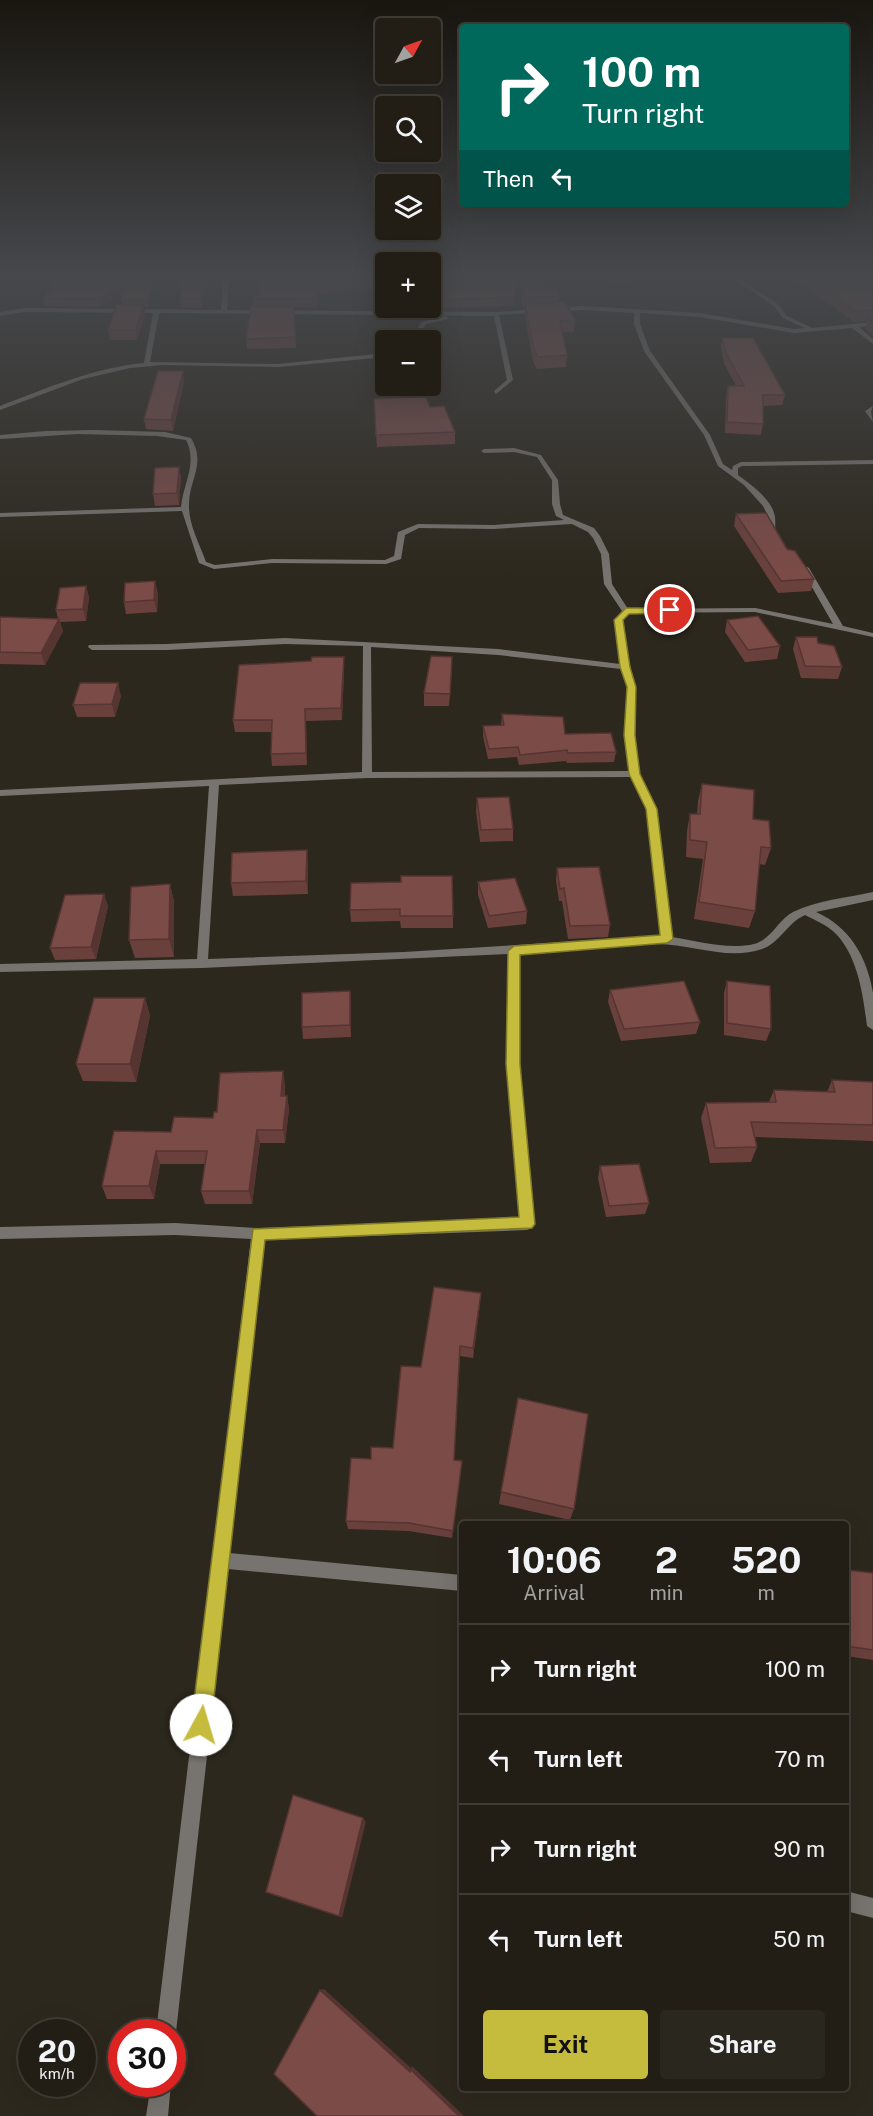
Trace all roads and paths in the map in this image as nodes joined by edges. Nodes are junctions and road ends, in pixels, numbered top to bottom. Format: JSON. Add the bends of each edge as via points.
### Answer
{"nodes":[{"id":1,"x":83,"y":378,"type":"edge"},
{"id":2,"x":510,"y":378,"type":"edge"},
{"id":3,"x":666,"y":378,"type":"edge"},
{"id":4,"x":496,"y":392,"type":"dead end"},
{"id":5,"x":0,"y":408,"type":"edge"},
{"id":6,"x":873,"y":408,"type":"edge"},
{"id":7,"x":873,"y":420,"type":"edge"},
{"id":8,"x":0,"y":437,"type":"edge"},
{"id":9,"x":484,"y":451,"type":"dead end"},
{"id":10,"x":873,"y":462,"type":"edge"},
{"id":11,"x":735,"y":474,"type":"junction"},
{"id":12,"x":184,"y":509,"type":"junction"},
{"id":13,"x":0,"y":515,"type":"edge"},
{"id":14,"x":571,"y":522,"type":"junction"},
{"id":15,"x":779,"y":541,"type":"edge"},
{"id":16,"x":801,"y":564,"type":"edge"},
{"id":17,"x":626,"y":611,"type":"junction"},
{"id":18,"x":839,"y":627,"type":"junction"},
{"id":19,"x":873,"y":635,"type":"edge"},
{"id":20,"x":367,"y":644,"type":"junction"},
{"id":21,"x":92,"y":647,"type":"dead end"},
{"id":22,"x":625,"y":667,"type":"junction"},
{"id":23,"x":635,"y":774,"type":"junction"},
{"id":24,"x":367,"y":775,"type":"junction"},
{"id":25,"x":214,"y":783,"type":"junction"},
{"id":26,"x":0,"y":793,"type":"edge"},
{"id":27,"x":873,"y":896,"type":"edge"},
{"id":28,"x":807,"y":912,"type":"junction"},
{"id":29,"x":667,"y":939,"type":"junction"},
{"id":30,"x":514,"y":951,"type":"junction"},
{"id":31,"x":202,"y":964,"type":"junction"},
{"id":32,"x":0,"y":968,"type":"edge"},
{"id":33,"x":873,"y":1026,"type":"edge"},
{"id":34,"x":0,"y":1233,"type":"edge"},
{"id":35,"x":258,"y":1234,"type":"junction"},
{"id":36,"x":219,"y":1560,"type":"junction"},
{"id":37,"x":459,"y":1583,"type":"edge"},
{"id":38,"x":849,"y":1902,"type":"edge"},
{"id":39,"x":873,"y":1908,"type":"edge"},
{"id":40,"x":167,"y":2019,"type":"edge"},
{"id":41,"x":159,"y":2097,"type":"edge"},
{"id":42,"x":157,"y":2116,"type":"edge"}],
"edges":[{"from":1,"to":5,"type":"street"},
{"from":2,"to":4,"type":"street"},
{"from":3,"to":11,"type":"street","via":[[707,435],[720,465]]},
{"from":6,"to":7,"type":"street","via":[[868,411]]},
{"from":8,"to":12,"type":"street","via":[[91,433],[163,434],[189,439],[194,447],[194,469]]},
{"from":9,"to":14,"type":"street","via":[[514,450],[539,456],[555,480],[560,516]]},
{"from":10,"to":11,"type":"street","via":[[741,464],[735,467]]},
{"from":11,"to":15,"type":"street","via":[[766,506],[771,514],[770,529]]},
{"from":12,"to":13,"type":"street"},
{"from":12,"to":14,"type":"street","via":[[203,563],[214,567],[272,561],[386,562],[398,557],[401,534],[418,526]]},
{"from":14,"to":17,"type":"street","via":[[591,530],[597,538],[605,554],[608,584]]},
{"from":16,"to":18,"type":"street"},
{"from":17,"to":18,"type":"street","via":[[754,610]]},
{"from":17,"to":22,"type":"street","via":[[619,620]]},
{"from":18,"to":19,"type":"street"},
{"from":20,"to":21,"type":"street","via":[[285,641]]},
{"from":20,"to":22,"type":"street","via":[[498,652]]},
{"from":20,"to":24,"type":"street"},
{"from":22,"to":23,"type":"street","via":[[632,687],[630,735]]},
{"from":23,"to":24,"type":"street"},
{"from":23,"to":29,"type":"street","via":[[651,809]]},
{"from":24,"to":25,"type":"street"},
{"from":25,"to":26,"type":"street"},
{"from":25,"to":31,"type":"street"},
{"from":27,"to":28,"type":"street"},
{"from":28,"to":29,"type":"street","via":[[783,922],[769,943],[752,949],[705,948]]},
{"from":28,"to":33,"type":"street","via":[[843,935],[853,952]]},
{"from":29,"to":30,"type":"street"},
{"from":30,"to":31,"type":"street"},
{"from":30,"to":35,"type":"street","via":[[513,1064],[527,1224]]},
{"from":31,"to":32,"type":"street"},
{"from":34,"to":35,"type":"street","via":[[175,1229]]},
{"from":35,"to":36,"type":"street"},
{"from":36,"to":37,"type":"street"},
{"from":36,"to":40,"type":"street"},
{"from":38,"to":39,"type":"street"},
{"from":41,"to":42,"type":"street"}]}
